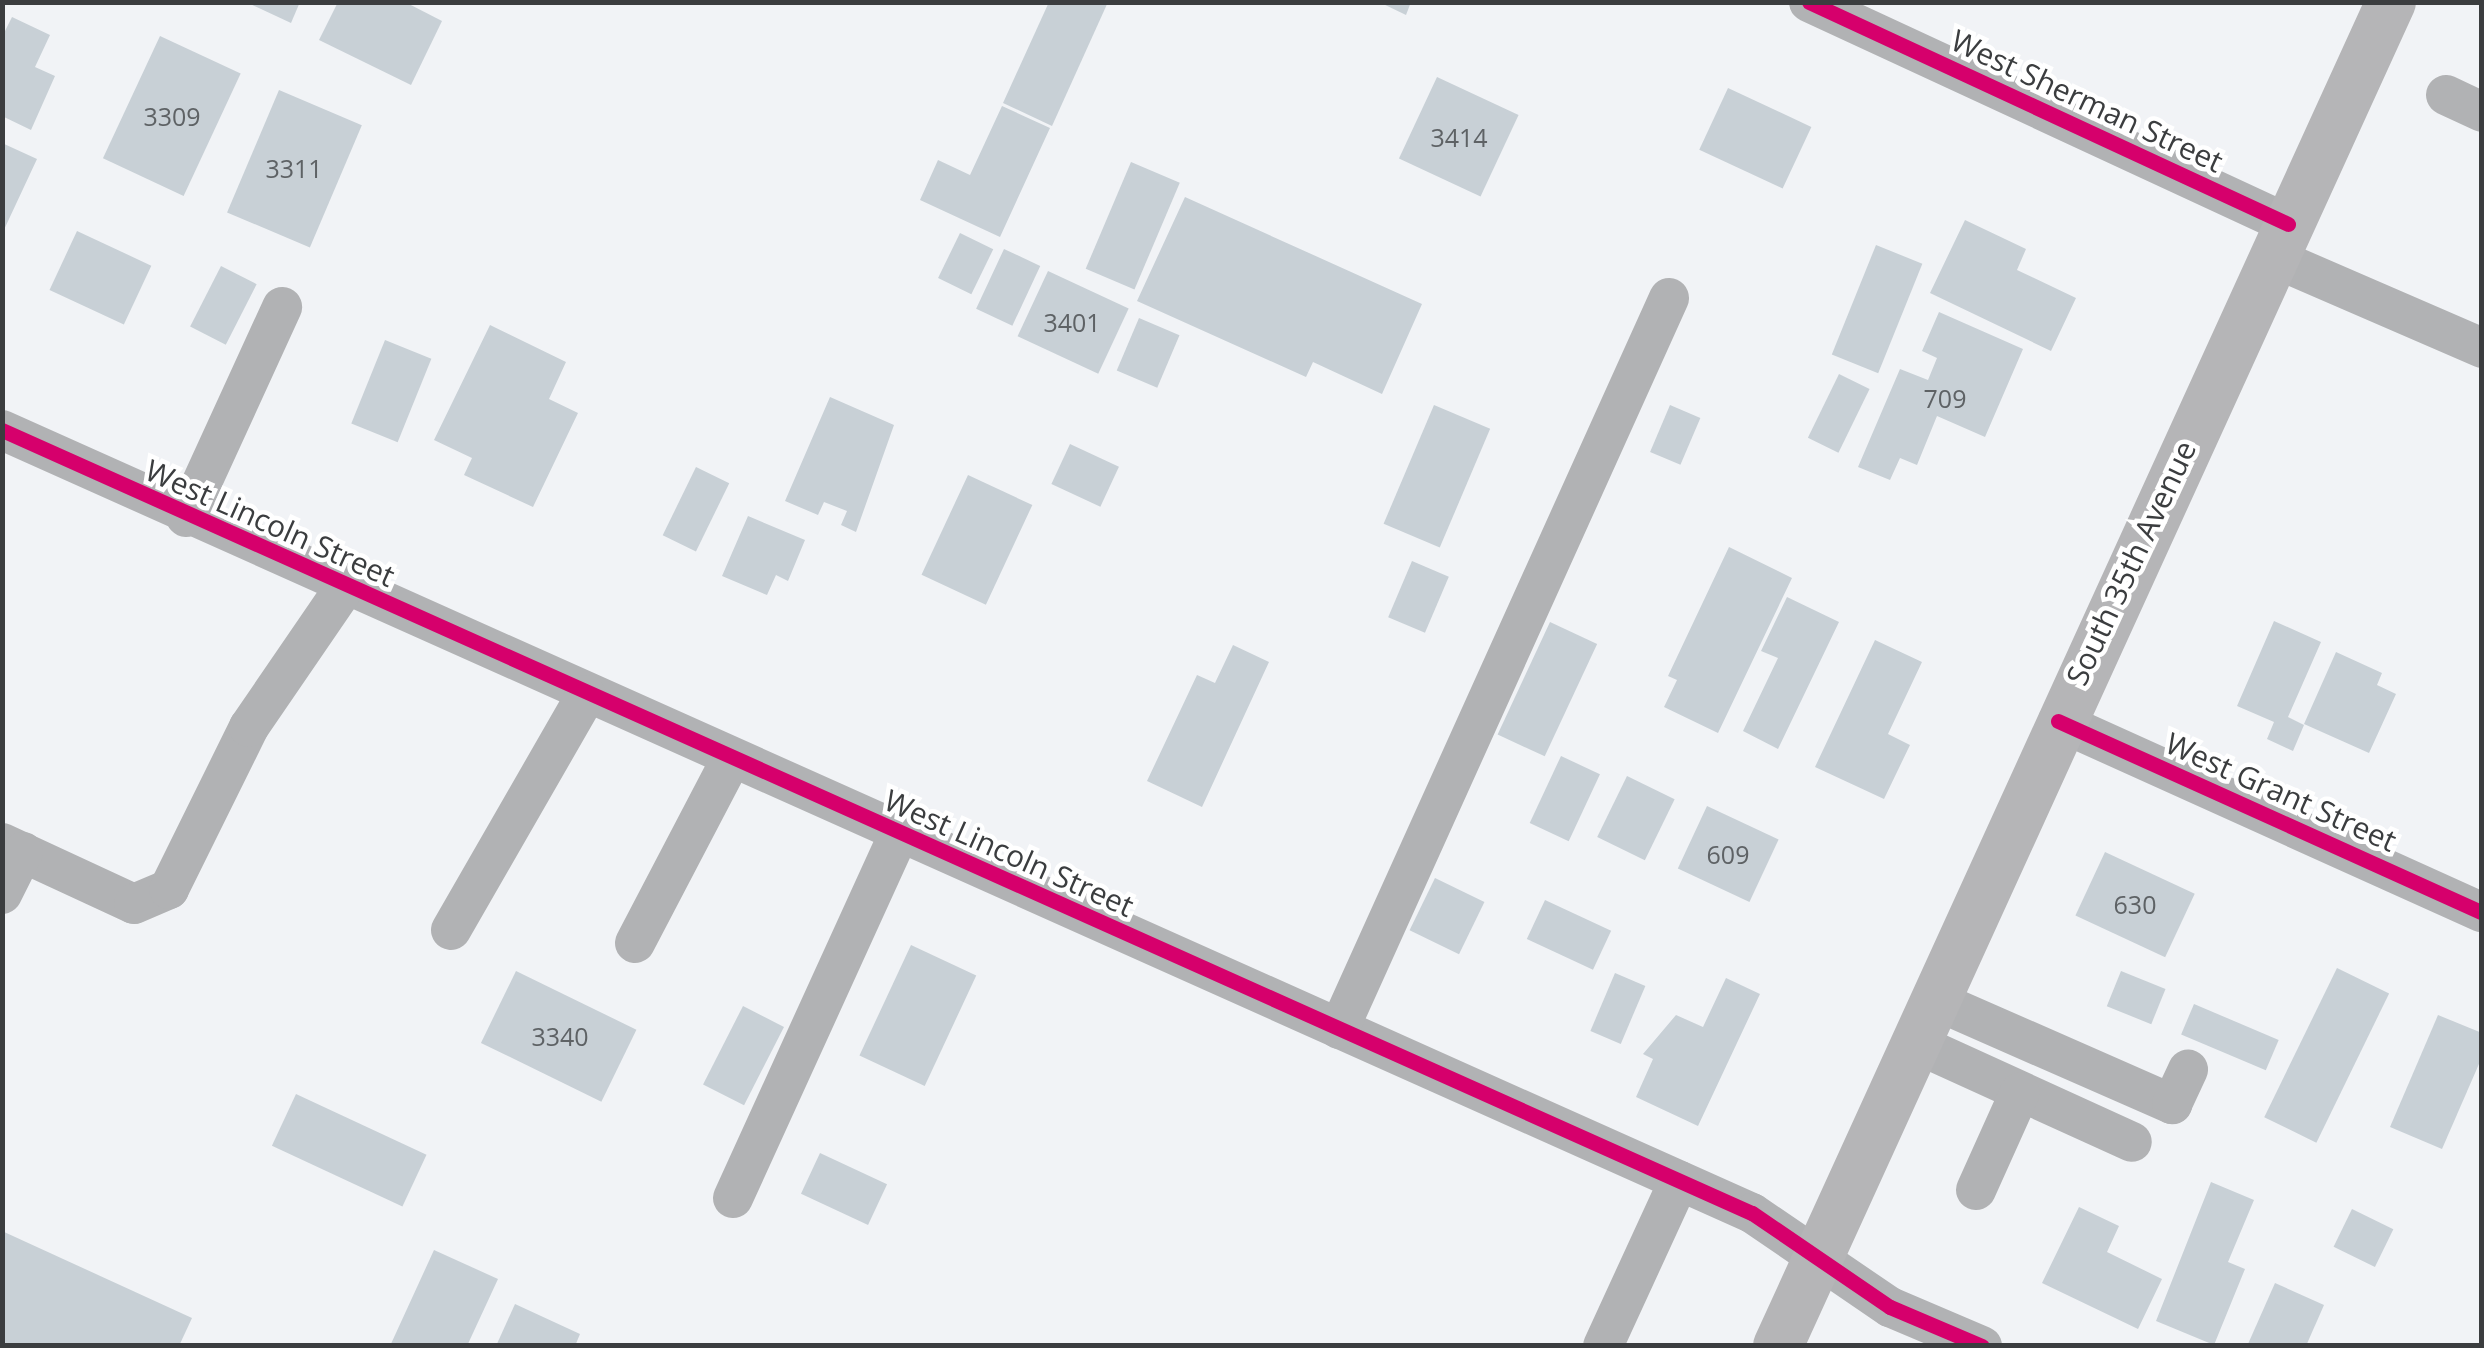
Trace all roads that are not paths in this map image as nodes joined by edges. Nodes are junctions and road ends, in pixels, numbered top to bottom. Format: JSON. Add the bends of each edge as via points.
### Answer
{"nodes":[{"id":1,"x":1809,"y":2,"type":"edge"},
{"id":2,"x":2391,"y":2,"type":"edge"},
{"id":3,"x":2280,"y":240,"type":"junction"},
{"id":4,"x":1669,"y":298,"type":"dead end"},
{"id":5,"x":282,"y":307,"type":"dead end"},
{"id":6,"x":2482,"y":348,"type":"edge"},
{"id":7,"x":2,"y":430,"type":"edge"},
{"id":8,"x":186,"y":517,"type":"junction"},
{"id":9,"x":345,"y":588,"type":"junction"},
{"id":10,"x":586,"y":695,"type":"junction"},
{"id":11,"x":2058,"y":721,"type":"junction"},
{"id":12,"x":731,"y":759,"type":"junction"},
{"id":13,"x":900,"y":834,"type":"junction"},
{"id":14,"x":13,"y":848,"type":"edge"},
{"id":15,"x":2,"y":894,"type":"edge"},
{"id":16,"x":2482,"y":912,"type":"edge"},
{"id":17,"x":451,"y":930,"type":"dead end"},
{"id":18,"x":635,"y":943,"type":"dead end"},
{"id":19,"x":1927,"y":1022,"type":"junction"},
{"id":20,"x":1339,"y":1029,"type":"junction"},
{"id":21,"x":2188,"y":1070,"type":"dead end"},
{"id":22,"x":2020,"y":1092,"type":"junction"},
{"id":23,"x":2132,"y":1142,"type":"dead end"},
{"id":24,"x":1679,"y":1181,"type":"junction"},
{"id":25,"x":1976,"y":1190,"type":"dead end"},
{"id":26,"x":733,"y":1198,"type":"dead end"},
{"id":27,"x":1818,"y":1258,"type":"junction"},
{"id":28,"x":1603,"y":1346,"type":"edge"},
{"id":29,"x":1778,"y":1346,"type":"edge"},
{"id":30,"x":1982,"y":1346,"type":"edge"}],
"edges":[{"from":1,"to":3,"type":"street","name":"West Sherman Street"},
{"from":2,"to":3,"type":"main road","name":"South 35th Avenue"},
{"from":3,"to":6,"type":"street","name":"West Sherman Street"},
{"from":3,"to":11,"type":"main road","name":"South 35th Avenue"},
{"from":4,"to":20,"type":"street"},
{"from":5,"to":8,"type":"street"},
{"from":7,"to":8,"type":"street","name":"West Lincoln Street"},
{"from":8,"to":9,"type":"street","name":"West Lincoln Street"},
{"from":9,"to":10,"type":"street","name":"West Lincoln Street"},
{"from":9,"to":14,"type":"street","via":[[249,728],[169,889],[134,904]]},
{"from":10,"to":12,"type":"street","name":"West Lincoln Street"},
{"from":10,"to":17,"type":"street"},
{"from":11,"to":16,"type":"street","name":"West Grant Street"},
{"from":11,"to":19,"type":"main road","name":"South 35th Avenue"},
{"from":12,"to":13,"type":"street","name":"West Lincoln Street"},
{"from":12,"to":18,"type":"street"},
{"from":13,"to":20,"type":"street","name":"West Lincoln Street"},
{"from":13,"to":26,"type":"street"},
{"from":14,"to":15,"type":"street"},
{"from":19,"to":21,"type":"street","via":[[2172,1104]]},
{"from":19,"to":22,"type":"street"},
{"from":19,"to":27,"type":"main road","name":"South 35th Avenue"},
{"from":20,"to":24,"type":"street","name":"West Lincoln Street"},
{"from":22,"to":23,"type":"street"},
{"from":22,"to":25,"type":"street"},
{"from":24,"to":27,"type":"street","name":"West Lincoln Street"},
{"from":24,"to":28,"type":"street"},
{"from":27,"to":29,"type":"main road","name":"South 35th Avenue"},
{"from":27,"to":30,"type":"street","name":"West Lincoln Street","via":[[1890,1307]]}]}
